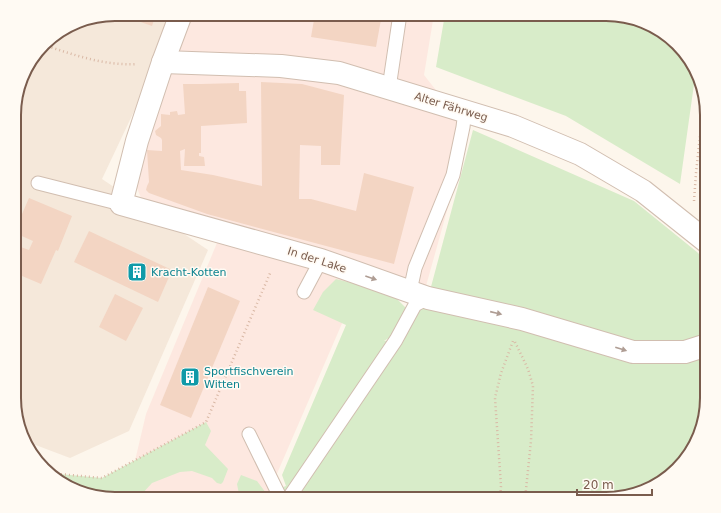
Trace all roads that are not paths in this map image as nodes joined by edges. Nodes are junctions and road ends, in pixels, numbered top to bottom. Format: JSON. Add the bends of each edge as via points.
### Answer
{"nodes":[{"id":1,"x":178,"y":21,"type":"edge"},
{"id":2,"x":399,"y":21,"type":"edge"},
{"id":3,"x":163,"y":62,"type":"junction"},
{"id":4,"x":389,"y":88,"type":"junction"},
{"id":5,"x":465,"y":111,"type":"junction"},
{"id":6,"x":38,"y":184,"type":"dead end"},
{"id":7,"x":121,"y":204,"type":"junction"},
{"id":8,"x":700,"y":236,"type":"edge"},
{"id":9,"x":321,"y":260,"type":"junction"},
{"id":10,"x":304,"y":292,"type":"dead end"},
{"id":11,"x":419,"y":295,"type":"junction"},
{"id":12,"x":700,"y":347,"type":"edge"},
{"id":13,"x":249,"y":434,"type":"dead end"},
{"id":14,"x":278,"y":492,"type":"edge"},
{"id":15,"x":293,"y":492,"type":"edge"}],
"edges":[{"from":1,"to":3,"type":"street"},
{"from":2,"to":4,"type":"lane"},
{"from":3,"to":4,"type":"street","name":"Alter Fährweg","via":[[281,66],[339,73]]},
{"from":3,"to":7,"type":"street","via":[[136,140]]},
{"from":4,"to":5,"type":"street","name":"Alter Fährweg"},
{"from":5,"to":8,"type":"street","name":"Alter Fährweg","via":[[513,126],[580,154],[643,191]]},
{"from":5,"to":11,"type":"lane","via":[[452,175],[415,268]]},
{"from":6,"to":7,"type":"lane"},
{"from":7,"to":9,"type":"street","name":"In der Lake"},
{"from":9,"to":10,"type":"lane"},
{"from":9,"to":11,"type":"street","name":"In der Lake","one_way":true},
{"from":11,"to":12,"type":"street","name":"In der Lake","one_way":true,"via":[[522,319],[633,352],[685,352]]},
{"from":11,"to":15,"type":"lane","via":[[396,340]]},
{"from":13,"to":14,"type":"lane"}]}
